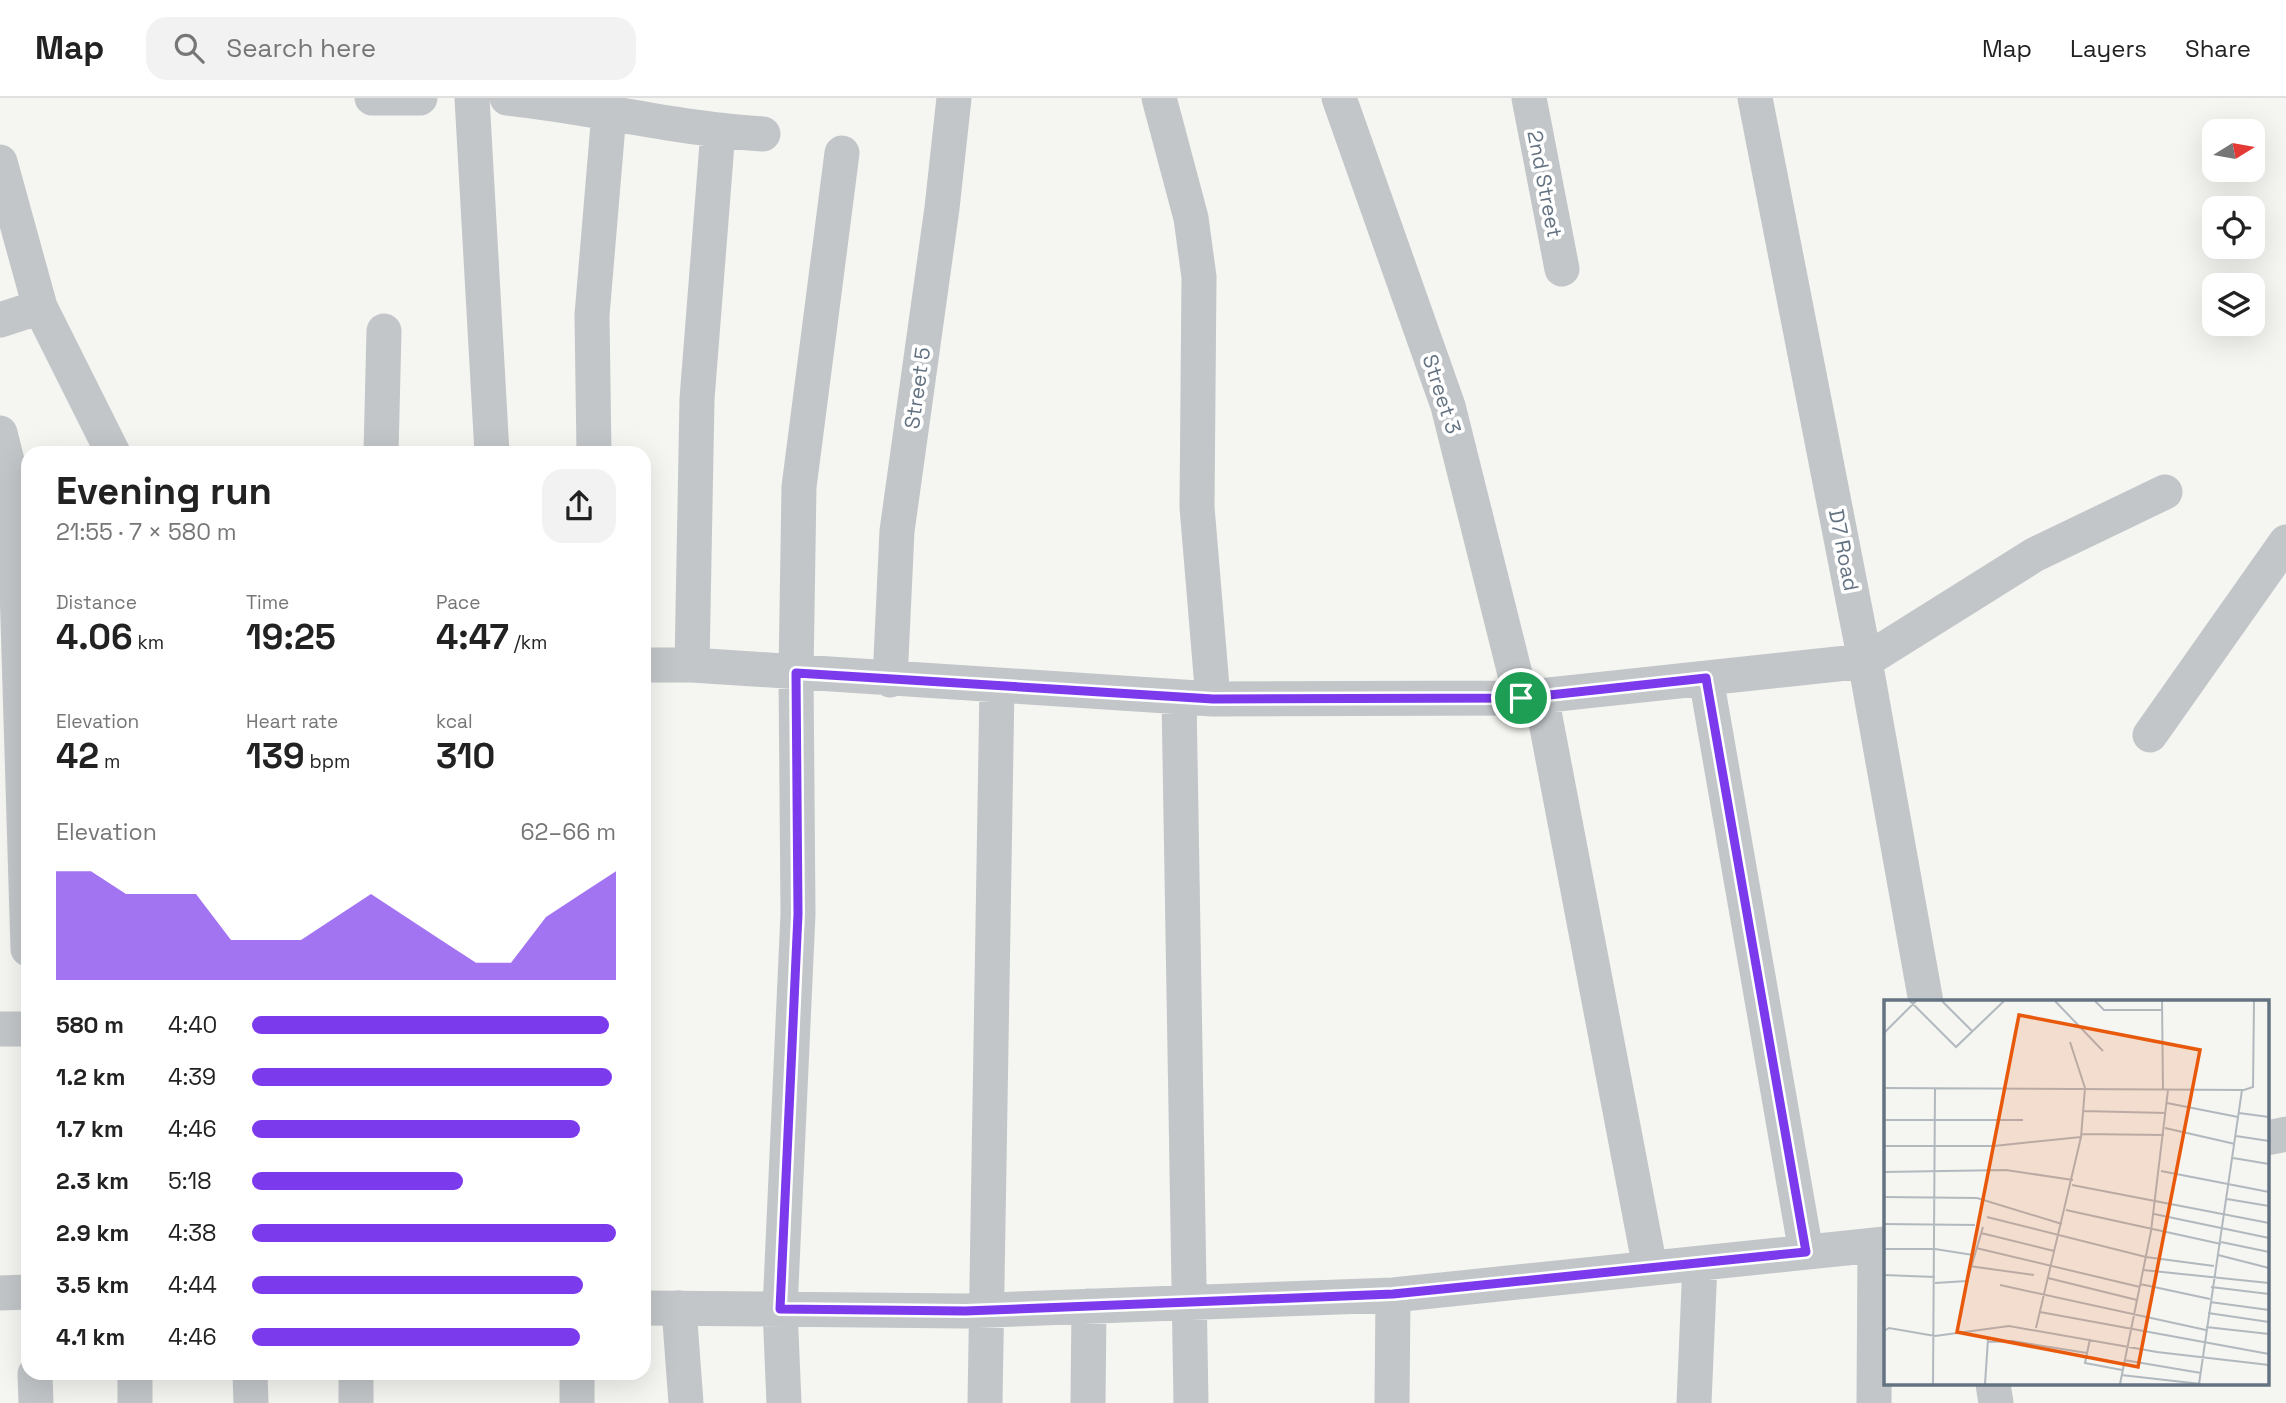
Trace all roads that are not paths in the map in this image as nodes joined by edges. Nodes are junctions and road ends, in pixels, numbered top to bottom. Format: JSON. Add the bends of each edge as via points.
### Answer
{"nodes":[{"id":1,"x":372,"y":98,"type":"edge"},
{"id":2,"x":420,"y":98,"type":"edge"},
{"id":3,"x":472,"y":98,"type":"edge"},
{"id":4,"x":508,"y":98,"type":"edge"},
{"id":5,"x":954,"y":98,"type":"edge"},
{"id":6,"x":1159,"y":98,"type":"edge"},
{"id":7,"x":1339,"y":98,"type":"edge"},
{"id":8,"x":1529,"y":98,"type":"edge"},
{"id":9,"x":1755,"y":98,"type":"edge"},
{"id":10,"x":555,"y":100,"type":"edge"},
{"id":11,"x":609,"y":113,"type":"junction"},
{"id":12,"x":718,"y":131,"type":"junction"},
{"id":13,"x":763,"y":134,"type":"dead end"},
{"id":14,"x":842,"y":153,"type":"dead end"},
{"id":15,"x":0,"y":162,"type":"edge"},
{"id":16,"x":1562,"y":269,"type":"dead end"},
{"id":17,"x":40,"y":307,"type":"junction"},
{"id":18,"x":0,"y":320,"type":"edge"},
{"id":19,"x":384,"y":331,"type":"dead end"},
{"id":20,"x":0,"y":433,"type":"edge"},
{"id":21,"x":110,"y":446,"type":"edge"},
{"id":22,"x":381,"y":446,"type":"edge"},
{"id":23,"x":492,"y":446,"type":"edge"},
{"id":24,"x":594,"y":446,"type":"edge"},
{"id":25,"x":2165,"y":492,"type":"dead end"},
{"id":26,"x":2286,"y":542,"type":"edge"},
{"id":27,"x":1866,"y":661,"type":"junction"},
{"id":28,"x":651,"y":665,"type":"edge"},
{"id":29,"x":692,"y":665,"type":"junction"},
{"id":30,"x":796,"y":673,"type":"junction"},
{"id":31,"x":1706,"y":678,"type":"junction"},
{"id":32,"x":890,"y":680,"type":"junction"},
{"id":33,"x":997,"y":687,"type":"junction"},
{"id":34,"x":1531,"y":697,"type":"junction"},
{"id":35,"x":1179,"y":698,"type":"junction"},
{"id":36,"x":1213,"y":699,"type":"junction"},
{"id":37,"x":21,"y":734,"type":"edge"},
{"id":38,"x":2150,"y":735,"type":"dead end"},
{"id":39,"x":1926,"y":1000,"type":"edge"},
{"id":40,"x":0,"y":1029,"type":"edge"},
{"id":41,"x":21,"y":1029,"type":"edge"},
{"id":42,"x":2286,"y":1134,"type":"edge"},
{"id":43,"x":2268,"y":1138,"type":"edge"},
{"id":44,"x":1880,"y":1245,"type":"edge"},
{"id":45,"x":1806,"y":1252,"type":"junction"},
{"id":46,"x":1700,"y":1263,"type":"junction"},
{"id":47,"x":1650,"y":1268,"type":"junction"},
{"id":48,"x":21,"y":1292,"type":"edge"},
{"id":49,"x":0,"y":1293,"type":"edge"},
{"id":50,"x":1393,"y":1294,"type":"junction"},
{"id":51,"x":1191,"y":1302,"type":"junction"},
{"id":52,"x":1089,"y":1307,"type":"junction"},
{"id":53,"x":651,"y":1308,"type":"edge"},
{"id":54,"x":679,"y":1308,"type":"junction"},
{"id":55,"x":780,"y":1309,"type":"junction"},
{"id":56,"x":988,"y":1310,"type":"junction"},
{"id":57,"x":35,"y":1380,"type":"edge"},
{"id":58,"x":135,"y":1380,"type":"edge"},
{"id":59,"x":250,"y":1380,"type":"edge"},
{"id":60,"x":356,"y":1380,"type":"edge"},
{"id":61,"x":577,"y":1380,"type":"edge"},
{"id":62,"x":36,"y":1403,"type":"edge"},
{"id":63,"x":135,"y":1403,"type":"edge"},
{"id":64,"x":251,"y":1403,"type":"edge"},
{"id":65,"x":356,"y":1403,"type":"edge"},
{"id":66,"x":577,"y":1403,"type":"edge"},
{"id":67,"x":686,"y":1403,"type":"edge"},
{"id":68,"x":785,"y":1403,"type":"edge"},
{"id":69,"x":985,"y":1403,"type":"edge"},
{"id":70,"x":1088,"y":1403,"type":"edge"},
{"id":71,"x":1191,"y":1403,"type":"edge"},
{"id":72,"x":1392,"y":1403,"type":"edge"},
{"id":73,"x":1694,"y":1403,"type":"edge"},
{"id":74,"x":1874,"y":1403,"type":"edge"}],
"edges":[{"from":1,"to":2,"type":"street"},
{"from":3,"to":23,"type":"street"},
{"from":4,"to":10,"type":"street"},
{"from":5,"to":32,"type":"street","name":"Street 5","via":[[897,531]]},
{"from":6,"to":36,"type":"street","via":[[1191,218],[1199,277],[1197,507]]},
{"from":7,"to":34,"type":"street","name":"Street 3","via":[[1448,406]]},
{"from":8,"to":16,"type":"street","name":"2nd Street"},
{"from":9,"to":27,"type":"street","name":"D7 Road"},
{"from":10,"to":11,"type":"street"},
{"from":11,"to":12,"type":"street"},
{"from":11,"to":24,"type":"street","via":[[592,315]]},
{"from":12,"to":13,"type":"street"},
{"from":12,"to":29,"type":"street","via":[[697,399]]},
{"from":14,"to":30,"type":"street","via":[[799,487]]},
{"from":15,"to":17,"type":"street"},
{"from":17,"to":18,"type":"street"},
{"from":17,"to":21,"type":"street"},
{"from":19,"to":22,"type":"street"},
{"from":20,"to":37,"type":"street","via":[[13,489]]},
{"from":25,"to":27,"type":"street","via":[[2034,555]]},
{"from":26,"to":38,"type":"street"},
{"from":27,"to":31,"type":"street"},
{"from":27,"to":39,"type":"street","name":"D7 Road"},
{"from":28,"to":29,"type":"street"},
{"from":29,"to":30,"type":"street"},
{"from":30,"to":32,"type":"street"},
{"from":30,"to":55,"type":"street","via":[[798,914]]},
{"from":31,"to":34,"type":"street"},
{"from":31,"to":45,"type":"street"},
{"from":32,"to":33,"type":"street"},
{"from":33,"to":35,"type":"street"},
{"from":33,"to":56,"type":"street"},
{"from":34,"to":36,"type":"street"},
{"from":34,"to":47,"type":"street","name":"Street 3"},
{"from":35,"to":36,"type":"street"},
{"from":35,"to":51,"type":"street"},
{"from":40,"to":41,"type":"street"},
{"from":42,"to":43,"type":"street"},
{"from":44,"to":45,"type":"street"},
{"from":44,"to":74,"type":"street"},
{"from":45,"to":46,"type":"street"},
{"from":46,"to":47,"type":"street"},
{"from":46,"to":73,"type":"street"},
{"from":47,"to":50,"type":"street"},
{"from":48,"to":49,"type":"street"},
{"from":50,"to":51,"type":"street"},
{"from":50,"to":72,"type":"street"},
{"from":51,"to":52,"type":"street"},
{"from":51,"to":71,"type":"street"},
{"from":52,"to":56,"type":"street"},
{"from":52,"to":70,"type":"street"},
{"from":53,"to":54,"type":"street"},
{"from":54,"to":55,"type":"street"},
{"from":54,"to":67,"type":"street"},
{"from":55,"to":56,"type":"street"},
{"from":55,"to":68,"type":"street"},
{"from":56,"to":69,"type":"street"},
{"from":57,"to":62,"type":"street"},
{"from":58,"to":63,"type":"street"},
{"from":59,"to":64,"type":"street"},
{"from":60,"to":65,"type":"street"},
{"from":61,"to":66,"type":"street"}]}
